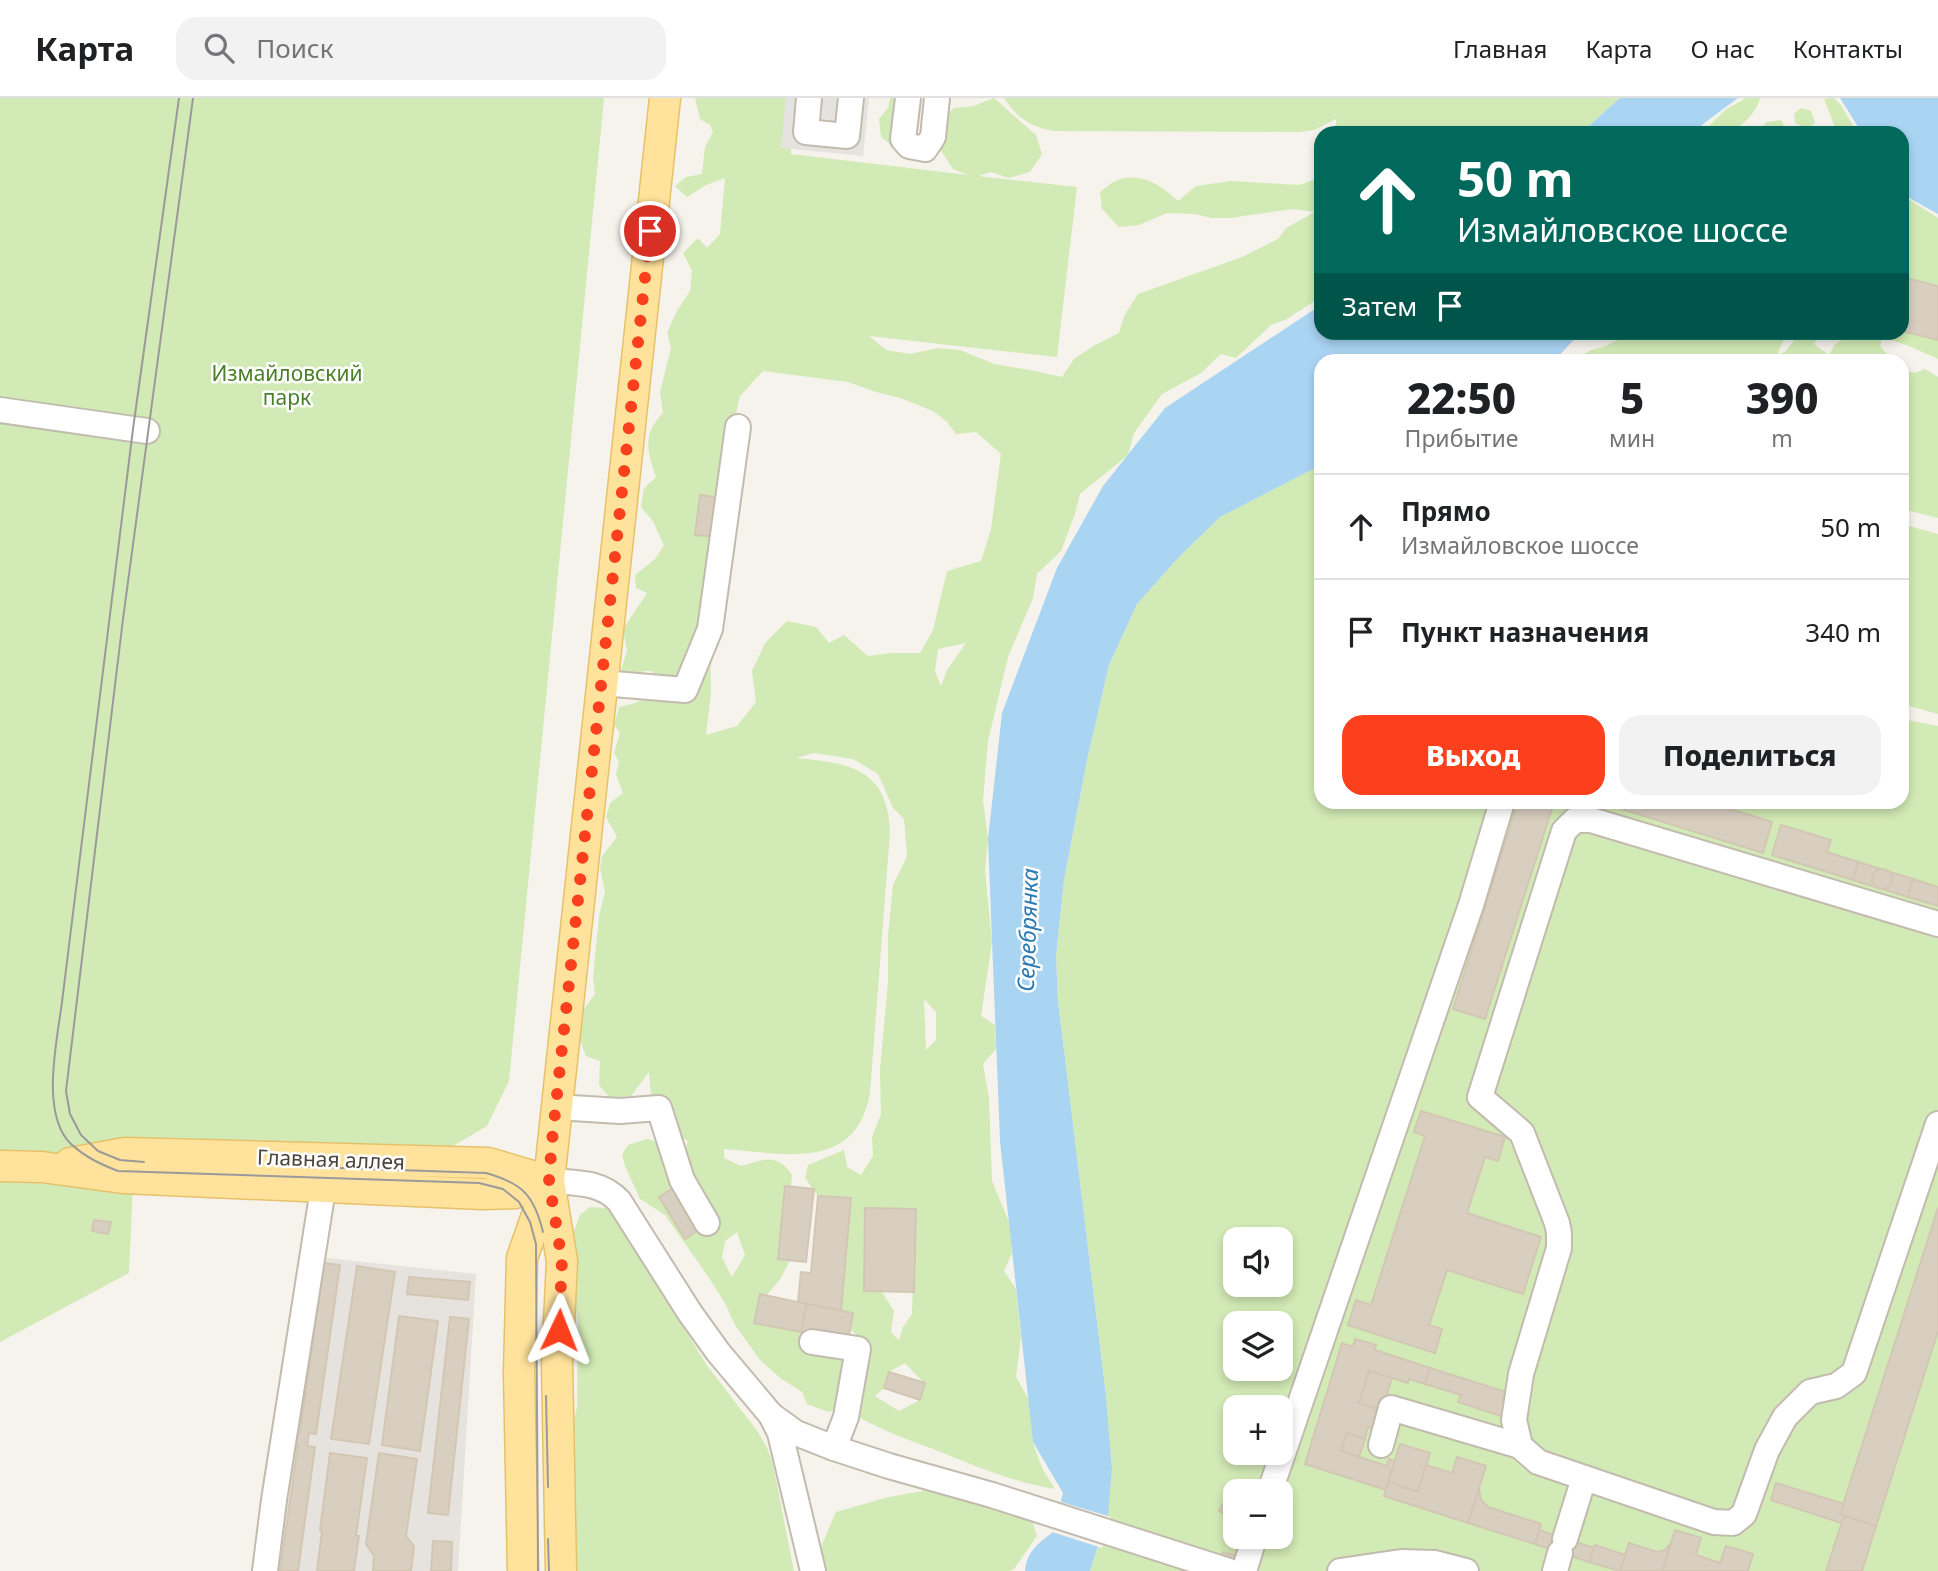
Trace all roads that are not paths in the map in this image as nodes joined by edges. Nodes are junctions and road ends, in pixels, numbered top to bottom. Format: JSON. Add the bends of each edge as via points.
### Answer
{"nodes":[{"id":1,"x":664,"y":98,"type":"edge"},
{"id":2,"x":810,"y":98,"type":"edge"},
{"id":3,"x":851,"y":98,"type":"edge"},
{"id":4,"x":908,"y":98,"type":"edge"},
{"id":5,"x":937,"y":98,"type":"edge"},
{"id":6,"x":0,"y":410,"type":"edge"},
{"id":7,"x":738,"y":427,"type":"dead end"},
{"id":8,"x":148,"y":430,"type":"dead end"},
{"id":9,"x":601,"y":683,"type":"junction"},
{"id":10,"x":1500,"y":809,"type":"edge"},
{"id":11,"x":1938,"y":925,"type":"edge"},
{"id":12,"x":556,"y":1107,"type":"junction"},
{"id":13,"x":1938,"y":1124,"type":"edge"},
{"id":14,"x":0,"y":1167,"type":"edge"},
{"id":15,"x":325,"y":1173,"type":"junction"},
{"id":16,"x":549,"y":1181,"type":"junction"},
{"id":17,"x":482,"y":1194,"type":"junction"},
{"id":18,"x":707,"y":1223,"type":"dead end"},
{"id":19,"x":522,"y":1258,"type":"junction"},
{"id":20,"x":811,"y":1342,"type":"dead end"},
{"id":21,"x":771,"y":1415,"type":"junction"},
{"id":22,"x":1381,"y":1445,"type":"dead end"},
{"id":23,"x":1520,"y":1446,"type":"junction"},
{"id":24,"x":834,"y":1448,"type":"junction"},
{"id":25,"x":1584,"y":1478,"type":"junction"},
{"id":26,"x":1274,"y":1479,"type":"edge"},
{"id":27,"x":1251,"y":1549,"type":"edge"},
{"id":28,"x":1560,"y":1554,"type":"edge"},
{"id":29,"x":265,"y":1571,"type":"edge"},
{"id":30,"x":523,"y":1571,"type":"edge"},
{"id":31,"x":561,"y":1571,"type":"edge"},
{"id":32,"x":813,"y":1571,"type":"edge"},
{"id":33,"x":1229,"y":1571,"type":"edge"},
{"id":34,"x":1244,"y":1571,"type":"edge"},
{"id":35,"x":1340,"y":1571,"type":"edge"},
{"id":36,"x":1466,"y":1571,"type":"edge"}],
"edges":[{"from":1,"to":9,"type":"main road"},
{"from":2,"to":3,"type":"street","via":[[806,132],[847,136]]},
{"from":4,"to":5,"type":"street","via":[[903,139],[909,146],[925,149],[933,137]]},
{"from":6,"to":8,"type":"street"},
{"from":7,"to":9,"type":"street","via":[[710,629],[685,690]]},
{"from":9,"to":12,"type":"main road"},
{"from":10,"to":26,"type":"street"},
{"from":11,"to":23,"type":"street","via":[[1591,820],[1575,820],[1564,831],[1480,1097],[1522,1133],[1559,1233],[1559,1248],[1521,1374],[1514,1420]]},
{"from":12,"to":16,"type":"main road"},
{"from":12,"to":18,"type":"street","via":[[659,1108],[682,1180]]},
{"from":13,"to":25,"type":"street","via":[[1854,1373],[1836,1386],[1810,1392],[1785,1417],[1767,1450],[1744,1514],[1732,1523],[1714,1522]]},
{"from":14,"to":15,"type":"main road","name":"Главная аллея","via":[[42,1167],[122,1178]]},
{"from":15,"to":16,"type":"main road","name":"Главная аллея","via":[[488,1163]]},
{"from":15,"to":17,"type":"main road","name":"Главная аллея"},
{"from":15,"to":29,"type":"street"},
{"from":16,"to":17,"type":"main road","name":"Главная аллея","via":[[515,1193]]},
{"from":16,"to":19,"type":"main road"},
{"from":16,"to":21,"type":"street","via":[[611,1192],[718,1352]]},
{"from":16,"to":31,"type":"main road","via":[[562,1261],[557,1364]]},
{"from":17,"to":19,"type":"main road","via":[[499,1201],[513,1218]]},
{"from":19,"to":30,"type":"main road"},
{"from":20,"to":24,"type":"street","via":[[858,1349],[846,1417]]},
{"from":21,"to":24,"type":"street","via":[[796,1433]]},
{"from":21,"to":32,"type":"street","via":[[782,1440]]},
{"from":22,"to":23,"type":"street","via":[[1391,1408]]},
{"from":23,"to":25,"type":"street","via":[[1538,1462]]},
{"from":24,"to":33,"type":"street"},
{"from":25,"to":28,"type":"street"},
{"from":27,"to":34,"type":"street"},
{"from":35,"to":36,"type":"street","via":[[1401,1562],[1435,1563]]}]}
